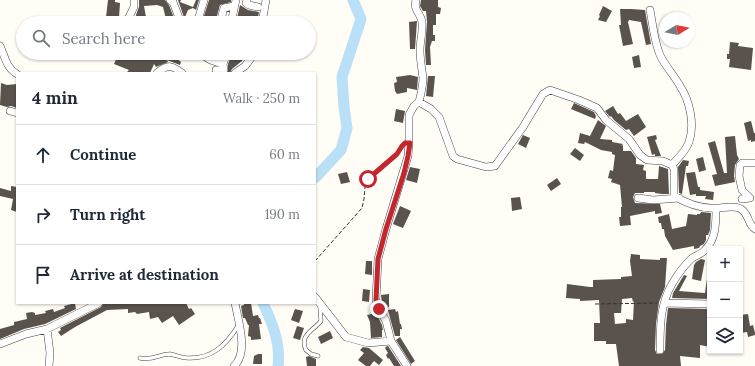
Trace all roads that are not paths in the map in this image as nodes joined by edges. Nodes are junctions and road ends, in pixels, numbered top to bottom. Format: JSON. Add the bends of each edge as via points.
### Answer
{"nodes":[{"id":1,"x":134,"y":0,"type":"edge"},
{"id":2,"x":170,"y":0,"type":"edge"},
{"id":3,"x":204,"y":0,"type":"edge"},
{"id":4,"x":247,"y":0,"type":"edge"},
{"id":5,"x":266,"y":0,"type":"edge"},
{"id":6,"x":416,"y":0,"type":"edge"},
{"id":7,"x":235,"y":3,"type":"edge"},
{"id":8,"x":258,"y":7,"type":"dead end"},
{"id":9,"x":650,"y":10,"type":"dead end"},
{"id":10,"x":130,"y":16,"type":"edge"},
{"id":11,"x":179,"y":16,"type":"edge"},
{"id":12,"x":199,"y":16,"type":"edge"},
{"id":13,"x":222,"y":16,"type":"edge"},
{"id":14,"x":232,"y":16,"type":"edge"},
{"id":15,"x":263,"y":16,"type":"edge"},
{"id":16,"x":0,"y":46,"type":"edge"},
{"id":17,"x":209,"y":60,"type":"edge"},
{"id":18,"x":224,"y":60,"type":"edge"},
{"id":19,"x":250,"y":60,"type":"edge"},
{"id":20,"x":223,"y":64,"type":"junction"},
{"id":21,"x":158,"y":72,"type":"edge"},
{"id":22,"x":181,"y":72,"type":"edge"},
{"id":23,"x":217,"y":72,"type":"edge"},
{"id":24,"x":236,"y":72,"type":"edge"},
{"id":25,"x":16,"y":74,"type":"edge"},
{"id":26,"x":419,"y":102,"type":"junction"},
{"id":27,"x":755,"y":163,"type":"edge"},
{"id":28,"x":672,"y":164,"type":"junction"},
{"id":29,"x":638,"y":198,"type":"dead end"},
{"id":30,"x":679,"y":198,"type":"junction"},
{"id":31,"x":742,"y":199,"type":"dead end"},
{"id":32,"x":716,"y":208,"type":"junction"},
{"id":33,"x":755,"y":229,"type":"edge"},
{"id":34,"x":316,"y":298,"type":"edge"},
{"id":35,"x":664,"y":303,"type":"junction"},
{"id":36,"x":96,"y":304,"type":"edge"},
{"id":37,"x":235,"y":304,"type":"edge"},
{"id":38,"x":320,"y":304,"type":"junction"},
{"id":39,"x":707,"y":304,"type":"edge"},
{"id":40,"x":240,"y":324,"type":"junction"},
{"id":41,"x":47,"y":329,"type":"junction"},
{"id":42,"x":391,"y":341,"type":"junction"},
{"id":43,"x":0,"y":344,"type":"edge"},
{"id":44,"x":660,"y":350,"type":"dead end"},
{"id":45,"x":318,"y":356,"type":"dead end"},
{"id":46,"x":140,"y":358,"type":"dead end"},
{"id":47,"x":49,"y":366,"type":"edge"},
{"id":48,"x":234,"y":366,"type":"edge"},
{"id":49,"x":407,"y":366,"type":"edge"}],
"edges":[{"from":1,"to":10,"type":"street"},
{"from":2,"to":11,"type":"street"},
{"from":3,"to":12,"type":"street"},
{"from":4,"to":8,"type":"street","via":[[249,6]]},
{"from":5,"to":15,"type":"street"},
{"from":6,"to":26,"type":"street","via":[[417,12],[422,17],[420,49],[423,78]]},
{"from":7,"to":13,"type":"street","via":[[224,8]]},
{"from":7,"to":14,"type":"street"},
{"from":9,"to":28,"type":"street","via":[[660,55],[681,87],[692,126],[689,143]]},
{"from":16,"to":25,"type":"street","via":[[8,66]]},
{"from":17,"to":20,"type":"street"},
{"from":18,"to":20,"type":"street"},
{"from":19,"to":24,"type":"street"},
{"from":20,"to":23,"type":"street","via":[[224,70],[216,70]]},
{"from":21,"to":22,"type":"street","via":[[170,66]]},
{"from":26,"to":28,"type":"street","via":[[431,109],[439,118],[453,156],[486,168],[497,164],[542,94],[550,90],[597,108],[647,160]]},
{"from":26,"to":42,"type":"street","via":[[409,115],[408,156],[377,265],[376,300],[386,321]]},
{"from":27,"to":31,"type":"street","via":[[740,165],[742,190],[750,198]]},
{"from":28,"to":30,"type":"street","via":[[673,194]]},
{"from":29,"to":30,"type":"street"},
{"from":30,"to":32,"type":"street","via":[[702,207]]},
{"from":32,"to":33,"type":"street","via":[[741,209]]},
{"from":32,"to":35,"type":"street","via":[[714,235],[710,244],[691,259],[678,275]]},
{"from":34,"to":38,"type":"street"},
{"from":35,"to":39,"type":"street"},
{"from":35,"to":44,"type":"street"},
{"from":36,"to":41,"type":"street"},
{"from":37,"to":40,"type":"street"},
{"from":38,"to":42,"type":"street","via":[[346,337],[368,343]]},
{"from":38,"to":45,"type":"lane","via":[[320,322],[306,335],[304,342],[306,350]]},
{"from":40,"to":46,"type":"lane","via":[[229,341],[204,356],[188,358],[170,354],[150,359]]},
{"from":40,"to":48,"type":"street","via":[[241,356]]},
{"from":41,"to":43,"type":"street"},
{"from":41,"to":47,"type":"street"},
{"from":42,"to":49,"type":"street"}]}
